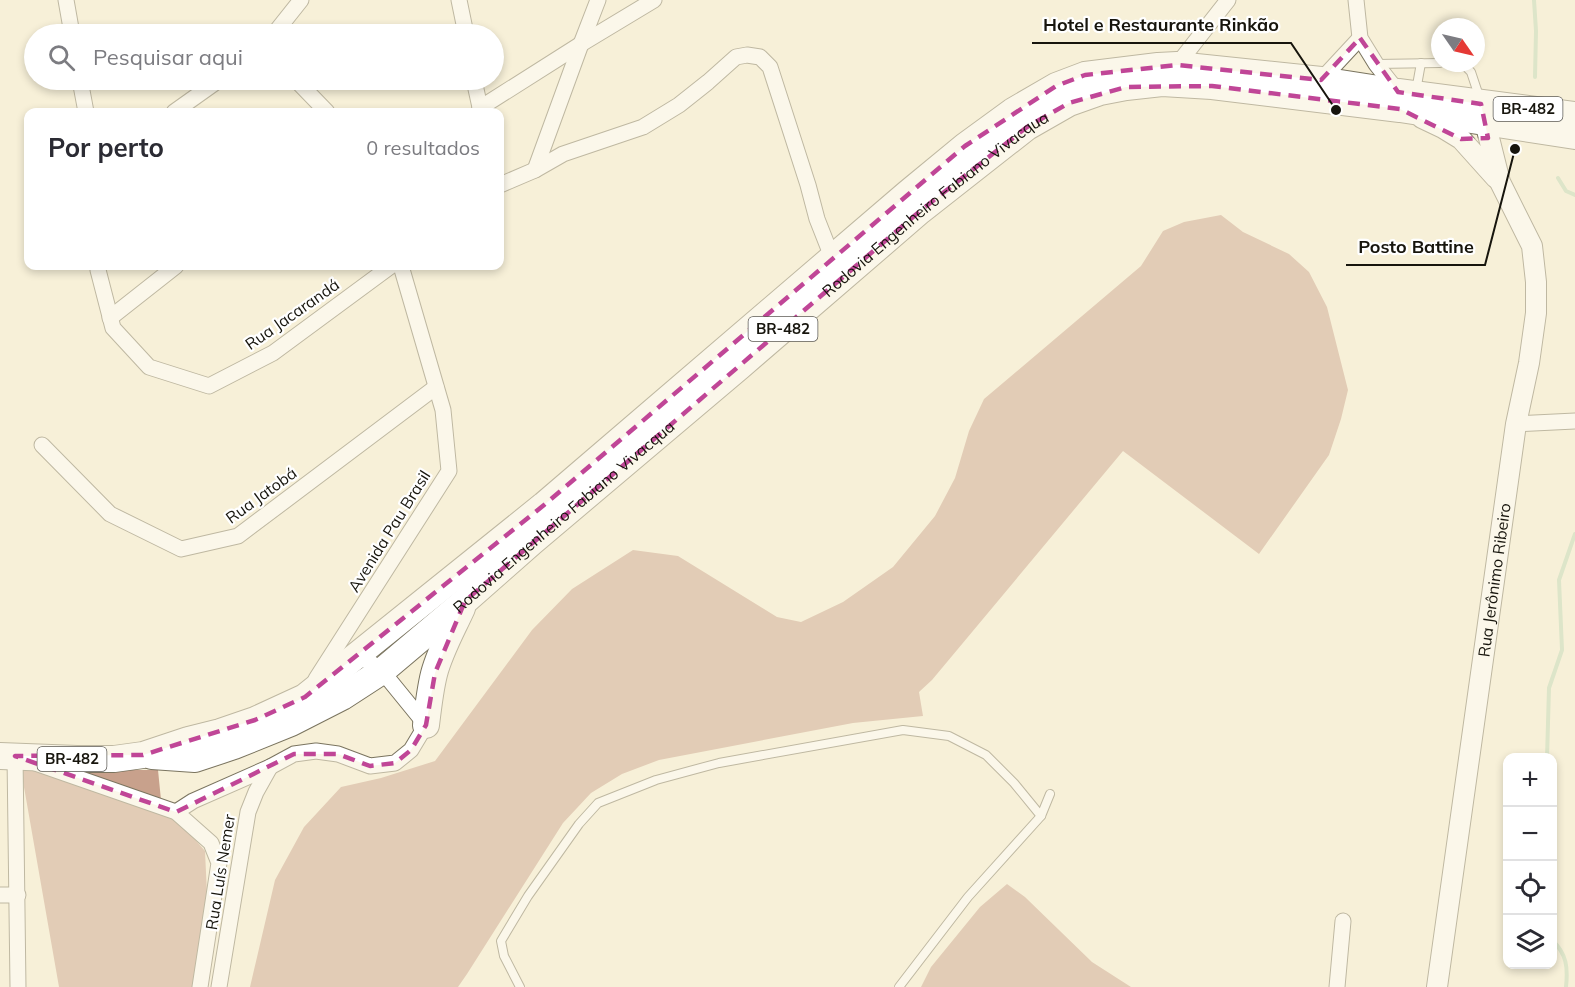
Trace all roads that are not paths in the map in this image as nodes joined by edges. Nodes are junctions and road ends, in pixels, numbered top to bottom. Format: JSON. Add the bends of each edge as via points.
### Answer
{"nodes":[{"id":1,"x":66,"y":0,"type":"edge"},
{"id":2,"x":301,"y":0,"type":"edge"},
{"id":3,"x":598,"y":0,"type":"edge"},
{"id":4,"x":654,"y":0,"type":"edge"},
{"id":5,"x":1228,"y":0,"type":"edge"},
{"id":6,"x":1356,"y":0,"type":"edge"},
{"id":7,"x":462,"y":2,"type":"edge"},
{"id":8,"x":70,"y":24,"type":"edge"},
{"id":9,"x":282,"y":24,"type":"edge"},
{"id":10,"x":465,"y":24,"type":"edge"},
{"id":11,"x":1360,"y":38,"type":"junction"},
{"id":12,"x":581,"y":44,"type":"junction"},
{"id":13,"x":1421,"y":63,"type":"junction"},
{"id":14,"x":1431,"y":63,"type":"edge"},
{"id":15,"x":1376,"y":64,"type":"junction"},
{"id":16,"x":1177,"y":65,"type":"junction"},
{"id":17,"x":1471,"y":72,"type":"edge"},
{"id":18,"x":1321,"y":80,"type":"junction"},
{"id":19,"x":82,"y":90,"type":"edge"},
{"id":20,"x":205,"y":90,"type":"edge"},
{"id":21,"x":306,"y":90,"type":"edge"},
{"id":22,"x":476,"y":90,"type":"edge"},
{"id":23,"x":1404,"y":99,"type":"junction"},
{"id":24,"x":85,"y":108,"type":"edge"},
{"id":25,"x":180,"y":108,"type":"edge"},
{"id":26,"x":323,"y":108,"type":"edge"},
{"id":27,"x":480,"y":108,"type":"edge"},
{"id":28,"x":483,"y":108,"type":"edge"},
{"id":29,"x":1575,"y":115,"type":"edge"},
{"id":30,"x":1485,"y":121,"type":"junction"},
{"id":31,"x":1575,"y":136,"type":"edge"},
{"id":32,"x":1461,"y":139,"type":"junction"},
{"id":33,"x":535,"y":170,"type":"junction"},
{"id":34,"x":1500,"y":182,"type":"junction"},
{"id":35,"x":504,"y":183,"type":"edge"},
{"id":36,"x":914,"y":202,"type":"junction"},
{"id":37,"x":832,"y":257,"type":"junction"},
{"id":38,"x":99,"y":270,"type":"edge"},
{"id":39,"x":171,"y":270,"type":"edge"},
{"id":40,"x":386,"y":270,"type":"edge"},
{"id":41,"x":402,"y":270,"type":"edge"},
{"id":42,"x":110,"y":318,"type":"junction"},
{"id":43,"x":731,"y":358,"type":"junction"},
{"id":44,"x":436,"y":387,"type":"junction"},
{"id":45,"x":1575,"y":421,"type":"edge"},
{"id":46,"x":1516,"y":424,"type":"junction"},
{"id":47,"x":42,"y":446,"type":"dead end"},
{"id":48,"x":544,"y":505,"type":"junction"},
{"id":49,"x":532,"y":542,"type":"junction"},
{"id":50,"x":465,"y":601,"type":"junction"},
{"id":51,"x":356,"y":657,"type":"junction"},
{"id":52,"x":382,"y":671,"type":"junction"},
{"id":53,"x":305,"y":697,"type":"junction"},
{"id":54,"x":426,"y":725,"type":"junction"},
{"id":55,"x":143,"y":755,"type":"junction"},
{"id":56,"x":8,"y":756,"type":"edge"},
{"id":57,"x":270,"y":767,"type":"junction"},
{"id":58,"x":1050,"y":794,"type":"dead end"},
{"id":59,"x":176,"y":812,"type":"junction"},
{"id":60,"x":1041,"y":816,"type":"junction"},
{"id":61,"x":0,"y":895,"type":"edge"},
{"id":62,"x":18,"y":895,"type":"junction"},
{"id":63,"x":1343,"y":921,"type":"dead end"},
{"id":64,"x":18,"y":987,"type":"edge"},
{"id":65,"x":200,"y":987,"type":"edge"},
{"id":66,"x":219,"y":987,"type":"edge"},
{"id":67,"x":520,"y":987,"type":"edge"},
{"id":68,"x":899,"y":987,"type":"edge"},
{"id":69,"x":1337,"y":987,"type":"edge"},
{"id":70,"x":1437,"y":987,"type":"edge"}],
"edges":[{"from":1,"to":8,"type":"street"},
{"from":2,"to":9,"type":"street"},
{"from":3,"to":12,"type":"street"},
{"from":4,"to":12,"type":"street"},
{"from":5,"to":16,"type":"street"},
{"from":6,"to":11,"type":"street"},
{"from":7,"to":10,"type":"street"},
{"from":11,"to":15,"type":"street"},
{"from":11,"to":18,"type":"street"},
{"from":12,"to":28,"type":"street"},
{"from":12,"to":33,"type":"street"},
{"from":13,"to":14,"type":"lane"},
{"from":13,"to":15,"type":"lane"},
{"from":13,"to":23,"type":"lane"},
{"from":15,"to":23,"type":"street"},
{"from":16,"to":18,"type":"highway","name":"Rodovia Engenheiro Fabiano Vivacqua","number":"BR-482"},
{"from":16,"to":36,"type":"highway","name":"Rodovia Engenheiro Fabiano Vivacqua","number":"BR-482","via":[[1085,75],[1056,86],[965,146]]},
{"from":17,"to":30,"type":"lane"},
{"from":18,"to":23,"type":"highway","name":"Rodovia Engenheiro Fabiano Vivacqua","number":"BR-482"},
{"from":19,"to":24,"type":"street"},
{"from":20,"to":25,"type":"street"},
{"from":21,"to":26,"type":"street"},
{"from":22,"to":27,"type":"street"},
{"from":23,"to":30,"type":"highway","name":"Rodovia Engenheiro Fabiano Vivacqua","number":"BR-482"},
{"from":23,"to":32,"type":"street"},
{"from":23,"to":36,"type":"highway","name":"Rodovia Engenheiro Fabiano Vivacqua","number":"BR-482","via":[[1162,83],[1100,92],[1069,103],[1027,127]]},
{"from":29,"to":30,"type":"highway","number":"BR-482"},
{"from":30,"to":31,"type":"highway","number":"BR-482"},
{"from":30,"to":32,"type":"street"},
{"from":30,"to":34,"type":"street"},
{"from":32,"to":34,"type":"street"},
{"from":33,"to":35,"type":"street"},
{"from":33,"to":37,"type":"street","via":[[563,154],[643,127],[679,105],[736,57],[760,57],[770,68]]},
{"from":34,"to":46,"type":"street","name":"Rua Jerônimo Ribeiro","via":[[1532,246],[1536,282],[1536,313]]},
{"from":36,"to":37,"type":"highway","name":"Rodovia Engenheiro Fabiano Vivacqua","number":"BR-482"},
{"from":36,"to":43,"type":"highway","name":"Rodovia Engenheiro Fabiano Vivacqua","number":"BR-482"},
{"from":37,"to":43,"type":"highway","name":"Rodovia Engenheiro Fabiano Vivacqua","number":"BR-482"},
{"from":38,"to":42,"type":"street","name":"Rua Jacarandá"},
{"from":39,"to":42,"type":"street"},
{"from":40,"to":42,"type":"street","name":"Rua Jacarandá","via":[[273,353],[209,386],[149,367],[113,328]]},
{"from":41,"to":44,"type":"street","name":"Avenida Pau Brasil"},
{"from":43,"to":48,"type":"highway","name":"Rodovia Engenheiro Fabiano Vivacqua","number":"BR-482"},
{"from":43,"to":49,"type":"highway","name":"Rodovia Engenheiro Fabiano Vivacqua","number":"BR-482"},
{"from":44,"to":47,"type":"street","name":"Rua Jatobá","via":[[238,537],[181,549],[110,514]]},
{"from":44,"to":53,"type":"street","name":"Avenida Pau Brasil","via":[[443,410],[448,471]]},
{"from":45,"to":46,"type":"street"},
{"from":46,"to":70,"type":"street","name":"Rua Jerônimo Ribeiro"},
{"from":48,"to":49,"type":"highway"},
{"from":48,"to":51,"type":"highway","name":"Rodovia Engenheiro Fabiano Vivacqua","number":"BR-482"},
{"from":49,"to":50,"type":"highway","name":"Rodovia Engenheiro Fabiano Vivacqua","number":"BR-482"},
{"from":50,"to":52,"type":"highway","name":"Rodovia Engenheiro Fabiano Vivacqua","number":"BR-482"},
{"from":50,"to":54,"type":"highway","via":[[435,672]]},
{"from":51,"to":52,"type":"street"},
{"from":51,"to":53,"type":"highway","name":"Rodovia Engenheiro Fabiano Vivacqua","number":"BR-482"},
{"from":52,"to":54,"type":"street"},
{"from":52,"to":55,"type":"highway","name":"Rodovia Engenheiro Fabiano Vivacqua","number":"BR-482","via":[[291,723],[234,746],[195,759]]},
{"from":53,"to":55,"type":"highway","name":"Rodovia Engenheiro Fabiano Vivacqua","number":"BR-482","via":[[255,720]]},
{"from":54,"to":57,"type":"street","via":[[411,750],[396,763],[370,766],[338,754],[316,752],[294,754]]},
{"from":55,"to":56,"type":"highway","name":"Rodovia Engenheiro Fabiano Vivacqua","number":"BR-482","via":[[114,759]]},
{"from":56,"to":59,"type":"street"},
{"from":56,"to":62,"type":"street"},
{"from":57,"to":59,"type":"street"},
{"from":57,"to":66,"type":"street","name":"Rua Luís Nemer","via":[[248,812]]},
{"from":58,"to":60,"type":"lane"},
{"from":59,"to":65,"type":"street","name":"Rua Luís Nemer","via":[[212,843],[219,862]]},
{"from":60,"to":67,"type":"lane","via":[[986,755],[949,736],[903,730],[719,763],[656,780],[598,803],[528,896],[501,941]]},
{"from":60,"to":68,"type":"lane","via":[[968,897]]},
{"from":61,"to":62,"type":"street"},
{"from":62,"to":64,"type":"street"},
{"from":63,"to":69,"type":"street"}]}
